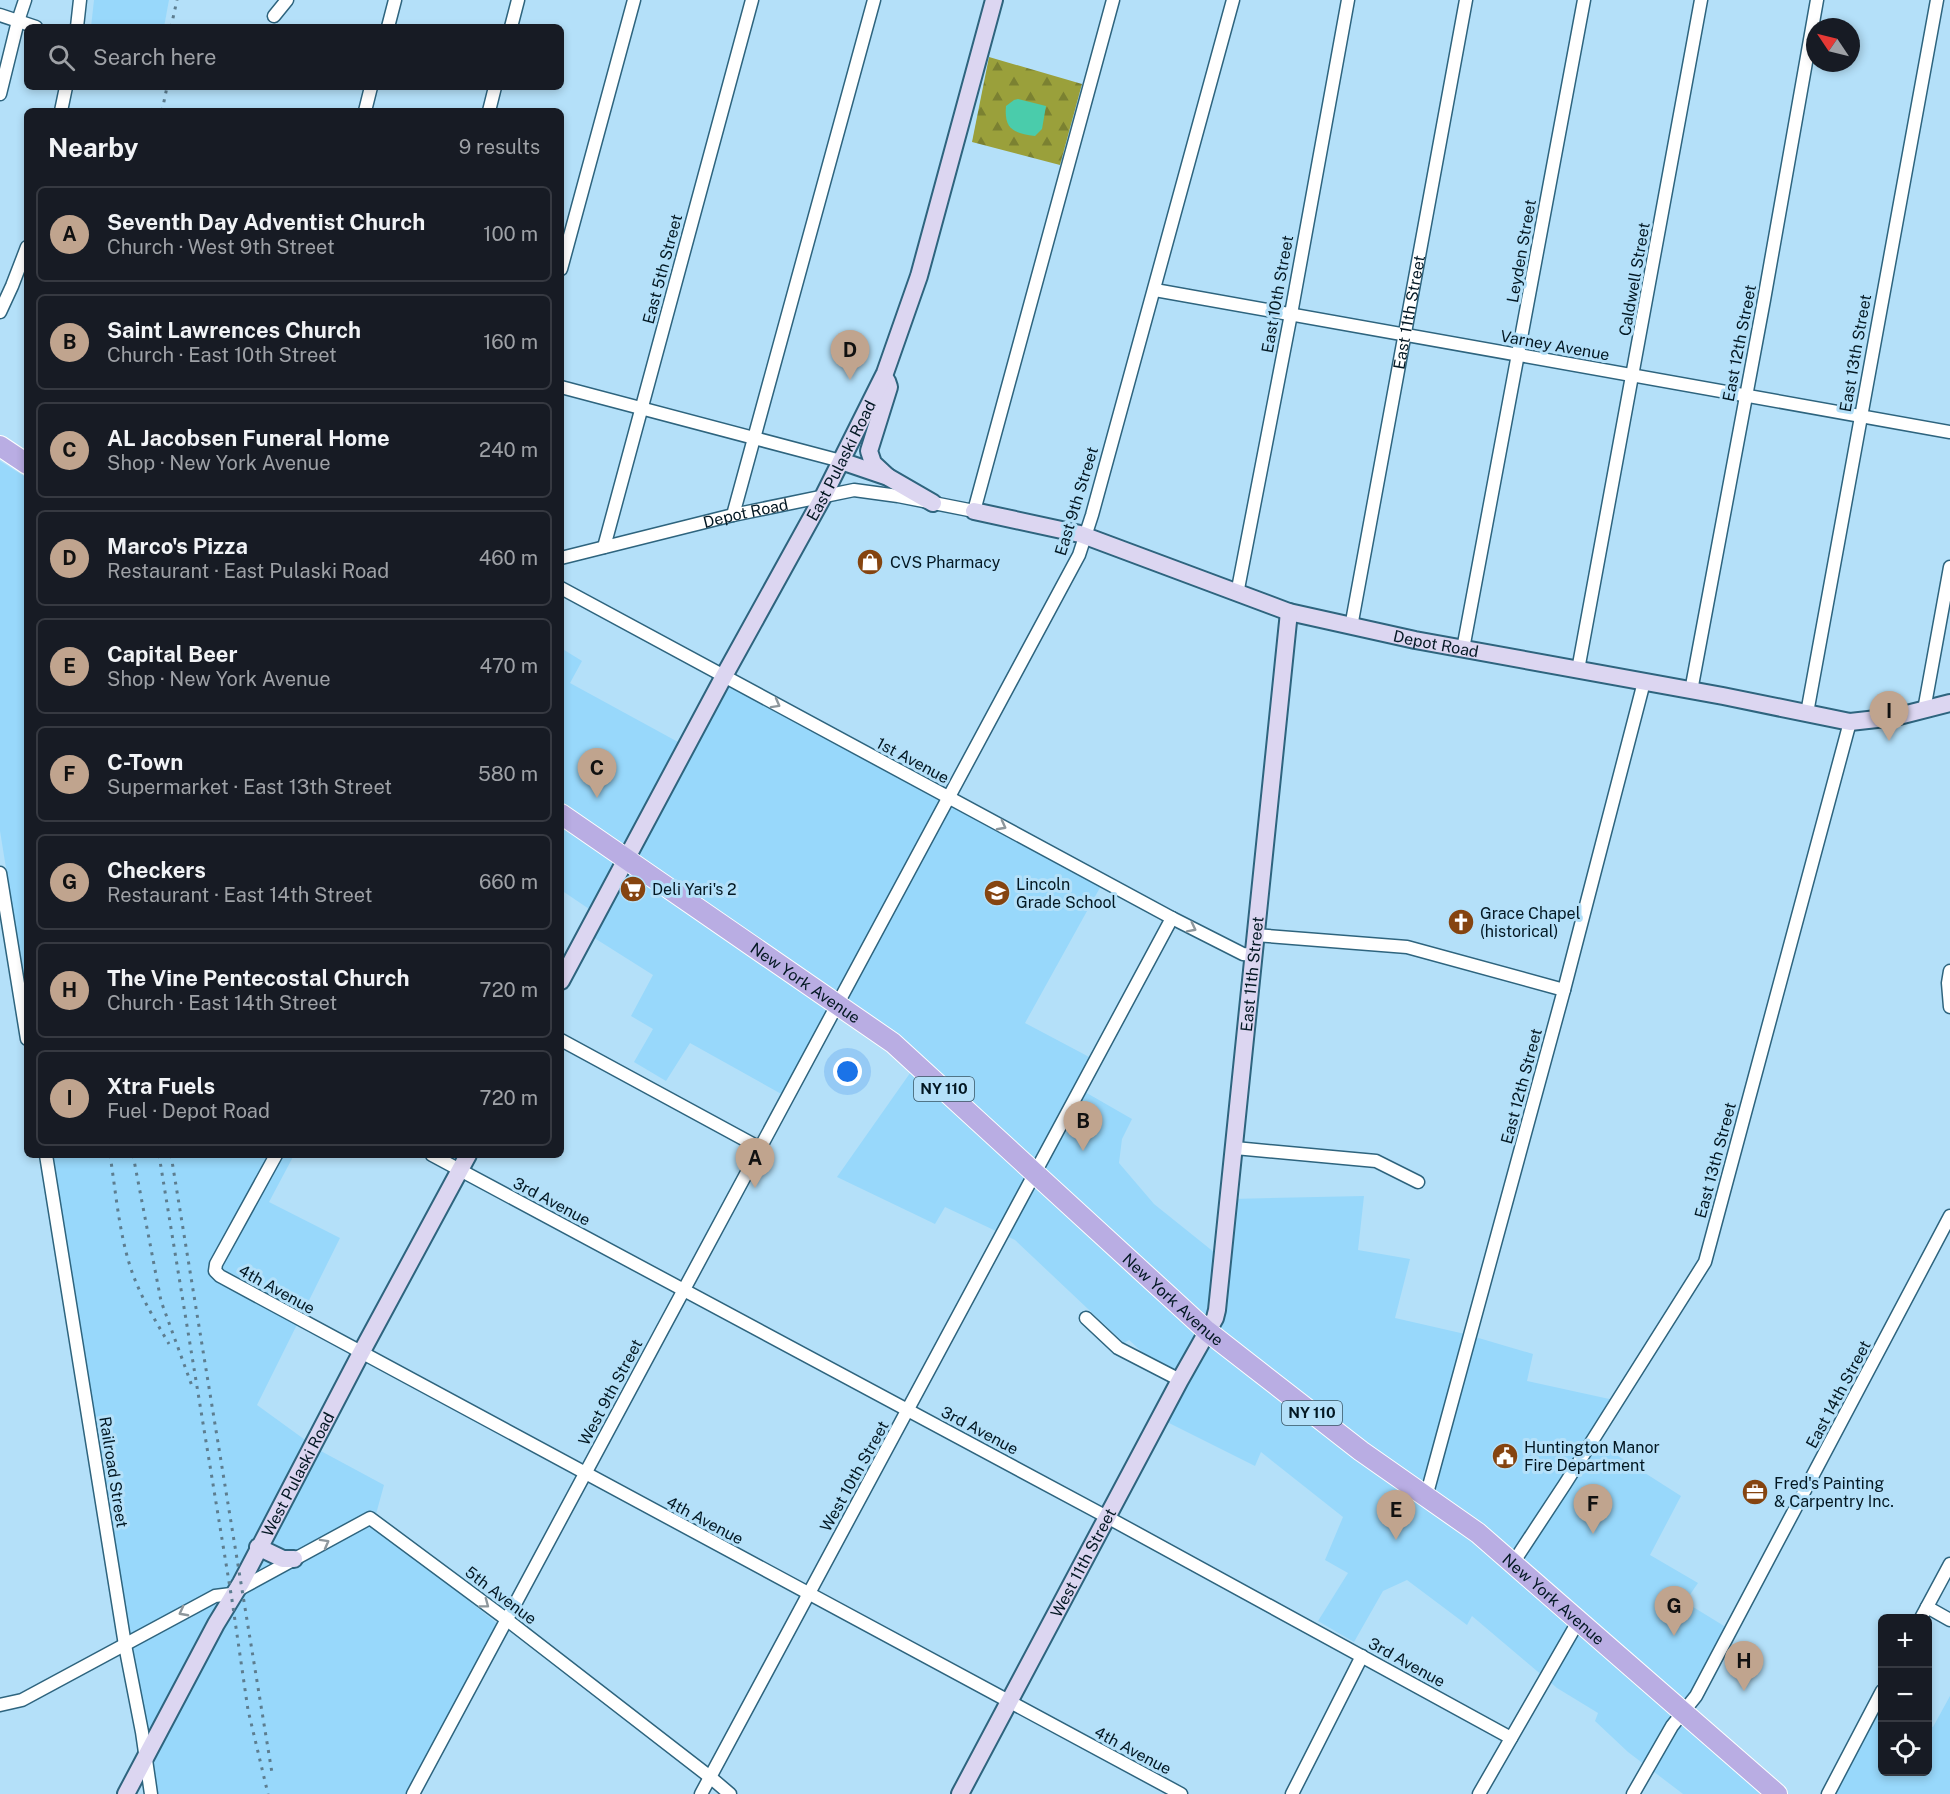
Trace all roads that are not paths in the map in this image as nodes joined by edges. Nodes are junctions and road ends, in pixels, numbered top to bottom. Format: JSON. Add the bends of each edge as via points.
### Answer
{"nodes":[{"id":1,"x":25,"y":0,"type":"edge"},
{"id":2,"x":80,"y":0,"type":"edge"},
{"id":3,"x":287,"y":0,"type":"edge"},
{"id":4,"x":395,"y":0,"type":"edge"},
{"id":5,"x":518,"y":0,"type":"edge"},
{"id":6,"x":634,"y":0,"type":"edge"},
{"id":7,"x":752,"y":0,"type":"edge"},
{"id":8,"x":873,"y":0,"type":"edge"},
{"id":9,"x":993,"y":0,"type":"edge"},
{"id":10,"x":1113,"y":0,"type":"edge"},
{"id":11,"x":1233,"y":0,"type":"edge"},
{"id":12,"x":1348,"y":0,"type":"edge"},
{"id":13,"x":1466,"y":0,"type":"edge"},
{"id":14,"x":1584,"y":0,"type":"edge"},
{"id":15,"x":1701,"y":0,"type":"edge"},
{"id":16,"x":1817,"y":0,"type":"edge"},
{"id":17,"x":1936,"y":0,"type":"edge"},
{"id":18,"x":0,"y":15,"type":"edge"},
{"id":19,"x":274,"y":16,"type":"dead end"},
{"id":20,"x":18,"y":21,"type":"junction"},
{"id":21,"x":27,"y":24,"type":"edge"},
{"id":22,"x":77,"y":24,"type":"edge"},
{"id":23,"x":389,"y":24,"type":"edge"},
{"id":24,"x":512,"y":24,"type":"edge"},
{"id":25,"x":65,"y":90,"type":"edge"},
{"id":26,"x":370,"y":90,"type":"edge"},
{"id":27,"x":494,"y":90,"type":"edge"},
{"id":28,"x":0,"y":94,"type":"edge"},
{"id":29,"x":62,"y":108,"type":"edge"},
{"id":30,"x":366,"y":108,"type":"edge"},
{"id":31,"x":490,"y":108,"type":"edge"},
{"id":32,"x":24,"y":255,"type":"edge"},
{"id":33,"x":564,"y":258,"type":"edge"},
{"id":34,"x":1155,"y":290,"type":"junction"},
{"id":35,"x":0,"y":312,"type":"edge"},
{"id":36,"x":1291,"y":314,"type":"junction"},
{"id":37,"x":1404,"y":335,"type":"junction"},
{"id":38,"x":1518,"y":356,"type":"junction"},
{"id":39,"x":885,"y":373,"type":"junction"},
{"id":40,"x":1634,"y":375,"type":"junction"},
{"id":41,"x":564,"y":388,"type":"edge"},
{"id":42,"x":1746,"y":395,"type":"junction"},
{"id":43,"x":642,"y":409,"type":"junction"},
{"id":44,"x":1860,"y":417,"type":"junction"},
{"id":45,"x":1950,"y":432,"type":"edge"},
{"id":46,"x":754,"y":439,"type":"junction"},
{"id":47,"x":0,"y":446,"type":"edge"},
{"id":48,"x":841,"y":461,"type":"junction"},
{"id":49,"x":24,"y":462,"type":"edge"},
{"id":50,"x":888,"y":477,"type":"junction"},
{"id":51,"x":824,"y":495,"type":"junction"},
{"id":52,"x":933,"y":503,"type":"junction"},
{"id":53,"x":974,"y":511,"type":"junction"},
{"id":54,"x":733,"y":515,"type":"junction"},
{"id":55,"x":1086,"y":536,"type":"junction"},
{"id":56,"x":604,"y":547,"type":"junction"},
{"id":57,"x":564,"y":557,"type":"edge"},
{"id":58,"x":1950,"y":567,"type":"edge"},
{"id":59,"x":564,"y":590,"type":"edge"},
{"id":60,"x":1237,"y":594,"type":"junction"},
{"id":61,"x":1289,"y":612,"type":"junction"},
{"id":62,"x":1351,"y":627,"type":"junction"},
{"id":63,"x":1463,"y":649,"type":"junction"},
{"id":64,"x":1578,"y":670,"type":"junction"},
{"id":65,"x":724,"y":676,"type":"junction"},
{"id":66,"x":1644,"y":682,"type":"junction"},
{"id":67,"x":1691,"y":691,"type":"junction"},
{"id":68,"x":1950,"y":703,"type":"edge"},
{"id":69,"x":1924,"y":710,"type":"junction"},
{"id":70,"x":1807,"y":713,"type":"junction"},
{"id":71,"x":1850,"y":722,"type":"junction"},
{"id":72,"x":950,"y":798,"type":"junction"},
{"id":73,"x":564,"y":816,"type":"edge"},
{"id":74,"x":627,"y":859,"type":"junction"},
{"id":75,"x":0,"y":873,"type":"edge"},
{"id":76,"x":1172,"y":918,"type":"junction"},
{"id":77,"x":1255,"y":935,"type":"junction"},
{"id":78,"x":1253,"y":956,"type":"junction"},
{"id":79,"x":1950,"y":971,"type":"edge"},
{"id":80,"x":564,"y":975,"type":"edge"},
{"id":81,"x":1564,"y":990,"type":"junction"},
{"id":82,"x":837,"y":1005,"type":"junction"},
{"id":83,"x":1950,"y":1007,"type":"edge"},
{"id":84,"x":24,"y":1021,"type":"edge"},
{"id":85,"x":564,"y":1042,"type":"edge"},
{"id":86,"x":760,"y":1148,"type":"junction"},
{"id":87,"x":1235,"y":1148,"type":"junction"},
{"id":88,"x":46,"y":1158,"type":"edge"},
{"id":89,"x":274,"y":1158,"type":"edge"},
{"id":90,"x":438,"y":1158,"type":"edge"},
{"id":91,"x":466,"y":1158,"type":"edge"},
{"id":92,"x":460,"y":1170,"type":"junction"},
{"id":93,"x":1036,"y":1175,"type":"junction"},
{"id":94,"x":1418,"y":1182,"type":"dead end"},
{"id":95,"x":1950,"y":1216,"type":"edge"},
{"id":96,"x":683,"y":1291,"type":"junction"},
{"id":97,"x":1086,"y":1318,"type":"dead end"},
{"id":98,"x":1207,"y":1331,"type":"junction"},
{"id":99,"x":360,"y":1353,"type":"junction"},
{"id":100,"x":1180,"y":1380,"type":"junction"},
{"id":101,"x":909,"y":1411,"type":"junction"},
{"id":102,"x":585,"y":1474,"type":"junction"},
{"id":103,"x":1426,"y":1497,"type":"junction"},
{"id":104,"x":1107,"y":1516,"type":"junction"},
{"id":105,"x":258,"y":1547,"type":"junction"},
{"id":106,"x":294,"y":1559,"type":"junction"},
{"id":107,"x":1513,"y":1563,"type":"junction"},
{"id":108,"x":1950,"y":1564,"type":"edge"},
{"id":109,"x":236,"y":1591,"type":"junction"},
{"id":110,"x":809,"y":1595,"type":"junction"},
{"id":111,"x":1924,"y":1613,"type":"edge"},
{"id":112,"x":506,"y":1619,"type":"junction"},
{"id":113,"x":1578,"y":1620,"type":"junction"},
{"id":114,"x":1950,"y":1620,"type":"edge"},
{"id":115,"x":125,"y":1645,"type":"junction"},
{"id":116,"x":1362,"y":1656,"type":"junction"},
{"id":117,"x":1878,"y":1699,"type":"edge"},
{"id":118,"x":1010,"y":1702,"type":"junction"},
{"id":119,"x":0,"y":1705,"type":"edge"},
{"id":120,"x":1683,"y":1712,"type":"junction"},
{"id":121,"x":1511,"y":1738,"type":"junction"},
{"id":122,"x":145,"y":1758,"type":"junction"},
{"id":123,"x":710,"y":1777,"type":"junction"},
{"id":124,"x":126,"y":1794,"type":"edge"},
{"id":125,"x":150,"y":1794,"type":"edge"},
{"id":126,"x":413,"y":1794,"type":"edge"},
{"id":127,"x":701,"y":1794,"type":"edge"},
{"id":128,"x":730,"y":1794,"type":"edge"},
{"id":129,"x":960,"y":1794,"type":"edge"},
{"id":130,"x":1181,"y":1794,"type":"edge"},
{"id":131,"x":1292,"y":1794,"type":"edge"},
{"id":132,"x":1479,"y":1794,"type":"edge"},
{"id":133,"x":1633,"y":1794,"type":"edge"},
{"id":134,"x":1777,"y":1794,"type":"edge"},
{"id":135,"x":1828,"y":1794,"type":"edge"}],
"edges":[{"from":1,"to":20,"type":"street"},
{"from":2,"to":22,"type":"street"},
{"from":3,"to":19,"type":"street"},
{"from":4,"to":23,"type":"street"},
{"from":5,"to":24,"type":"street"},
{"from":6,"to":33,"type":"street"},
{"from":7,"to":43,"type":"street","name":"East 5th Street"},
{"from":8,"to":46,"type":"street"},
{"from":9,"to":39,"type":"street","name":"East Pulaski Road","via":[[919,276]]},
{"from":10,"to":53,"type":"street"},
{"from":11,"to":34,"type":"street","name":"East 9th Street"},
{"from":12,"to":36,"type":"street","name":"East 10th Street"},
{"from":13,"to":37,"type":"street","name":"East 11th Street"},
{"from":14,"to":38,"type":"street","name":"Leyden Street"},
{"from":15,"to":40,"type":"street","name":"Caldwell Street"},
{"from":16,"to":42,"type":"street","name":"East 12th Street"},
{"from":17,"to":44,"type":"street","name":"East 13th Street"},
{"from":18,"to":20,"type":"street"},
{"from":20,"to":21,"type":"street"},
{"from":20,"to":28,"type":"street"},
{"from":25,"to":29,"type":"street"},
{"from":26,"to":30,"type":"street"},
{"from":27,"to":31,"type":"street"},
{"from":32,"to":35,"type":"street"},
{"from":34,"to":36,"type":"street","name":"Varney Avenue"},
{"from":34,"to":55,"type":"street","name":"East 9th Street"},
{"from":36,"to":37,"type":"street","name":"Varney Avenue"},
{"from":36,"to":60,"type":"street","name":"East 10th Street"},
{"from":37,"to":38,"type":"street","name":"Varney Avenue"},
{"from":37,"to":62,"type":"street","name":"East 11th Street"},
{"from":38,"to":40,"type":"street","name":"Varney Avenue"},
{"from":38,"to":63,"type":"street","name":"Leyden Street"},
{"from":39,"to":48,"type":"street","name":"East Pulaski Road"},
{"from":39,"to":50,"type":"street","via":[[889,387],[868,451],[873,463]]},
{"from":40,"to":42,"type":"street","name":"Varney Avenue"},
{"from":40,"to":64,"type":"street","name":"Caldwell Street"},
{"from":41,"to":43,"type":"street"},
{"from":42,"to":44,"type":"street","name":"Varney Avenue"},
{"from":42,"to":67,"type":"street","name":"East 12th Street"},
{"from":43,"to":46,"type":"street"},
{"from":43,"to":56,"type":"street","name":"East 5th Street"},
{"from":44,"to":45,"type":"street","name":"Varney Avenue"},
{"from":44,"to":70,"type":"street","name":"East 13th Street"},
{"from":46,"to":48,"type":"street"},
{"from":46,"to":54,"type":"street"},
{"from":47,"to":49,"type":"main road"},
{"from":48,"to":50,"type":"street","name":"Depot Road"},
{"from":48,"to":51,"type":"street","name":"East Pulaski Road"},
{"from":50,"to":52,"type":"street","name":"Depot Road"},
{"from":51,"to":52,"type":"street","name":"Depot Road","via":[[854,490]]},
{"from":51,"to":54,"type":"street","name":"Depot Road"},
{"from":51,"to":65,"type":"street","name":"East Pulaski Road"},
{"from":52,"to":53,"type":"street","name":"Depot Road"},
{"from":53,"to":55,"type":"street","name":"Depot Road"},
{"from":54,"to":56,"type":"street","name":"Depot Road"},
{"from":55,"to":60,"type":"street","name":"Depot Road"},
{"from":55,"to":72,"type":"street","name":"East 9th Street"},
{"from":56,"to":57,"type":"street","name":"Depot Road"},
{"from":58,"to":69,"type":"street"},
{"from":59,"to":65,"type":"street","name":"1st Avenue"},
{"from":60,"to":61,"type":"street","name":"Depot Road"},
{"from":61,"to":62,"type":"street","name":"Depot Road"},
{"from":61,"to":77,"type":"street","name":"East 11th Street"},
{"from":62,"to":63,"type":"street","name":"Depot Road"},
{"from":63,"to":64,"type":"street","name":"Depot Road"},
{"from":64,"to":66,"type":"street","name":"Depot Road"},
{"from":65,"to":72,"type":"street","name":"1st Avenue","one_way":true},
{"from":65,"to":74,"type":"street","name":"East Pulaski Road"},
{"from":66,"to":67,"type":"street","name":"Depot Road"},
{"from":66,"to":81,"type":"street","name":"East 12th Street"},
{"from":67,"to":70,"type":"street","name":"Depot Road"},
{"from":68,"to":69,"type":"street","name":"Depot Road"},
{"from":69,"to":71,"type":"street","name":"Depot Road"},
{"from":70,"to":71,"type":"street","name":"Depot Road"},
{"from":71,"to":107,"type":"street","name":"East 13th Street","via":[[1706,1262]]},
{"from":72,"to":76,"type":"street","name":"1st Avenue","one_way":true},
{"from":72,"to":82,"type":"street","name":"East 9th Street"},
{"from":73,"to":74,"type":"main road","name":"New York Avenue","number":"NY 110"},
{"from":74,"to":80,"type":"street"},
{"from":74,"to":82,"type":"main road","name":"New York Avenue","number":"NY 110"},
{"from":75,"to":84,"type":"street"},
{"from":76,"to":78,"type":"street","name":"1st Avenue","one_way":true},
{"from":76,"to":93,"type":"street"},
{"from":77,"to":78,"type":"street","name":"East 11th Street"},
{"from":77,"to":81,"type":"street","via":[[1407,947]]},
{"from":78,"to":87,"type":"street","name":"East 11th Street"},
{"from":79,"to":83,"type":"street"},
{"from":81,"to":103,"type":"street","name":"East 12th Street"},
{"from":82,"to":86,"type":"street","name":"West 9th Street"},
{"from":82,"to":93,"type":"main road","name":"New York Avenue","number":"NY 110","via":[[893,1043]]},
{"from":85,"to":86,"type":"street"},
{"from":86,"to":96,"type":"street","name":"West 9th Street"},
{"from":87,"to":94,"type":"street","via":[[1376,1161]]},
{"from":87,"to":98,"type":"street","name":"East 11th Street","via":[[1217,1310]]},
{"from":88,"to":115,"type":"street","name":"Railroad Street"},
{"from":89,"to":99,"type":"street","name":"4th Avenue","via":[[215,1271]]},
{"from":90,"to":92,"type":"street","name":"3rd Avenue"},
{"from":91,"to":92,"type":"street","name":"West Pulaski Road"},
{"from":92,"to":96,"type":"street","name":"3rd Avenue"},
{"from":92,"to":99,"type":"street","name":"West Pulaski Road"},
{"from":93,"to":98,"type":"main road","name":"New York Avenue","number":"NY 110"},
{"from":93,"to":101,"type":"street","name":"West 10th Street"},
{"from":95,"to":120,"type":"street","name":"East 14th Street","via":[[1722,1649]]},
{"from":96,"to":101,"type":"street","name":"3rd Avenue"},
{"from":96,"to":102,"type":"street","name":"West 9th Street"},
{"from":97,"to":100,"type":"street","via":[[1118,1348]]},
{"from":98,"to":100,"type":"street","name":"West 11th Street"},
{"from":98,"to":103,"type":"main road","name":"New York Avenue","number":"NY 110"},
{"from":99,"to":102,"type":"street","name":"4th Avenue"},
{"from":99,"to":105,"type":"street","name":"West Pulaski Road"},
{"from":100,"to":104,"type":"street","name":"West 11th Street"},
{"from":101,"to":104,"type":"street","name":"3rd Avenue"},
{"from":101,"to":110,"type":"street","name":"West 10th Street"},
{"from":102,"to":110,"type":"street","name":"4th Avenue"},
{"from":102,"to":112,"type":"street","name":"West 9th Street"},
{"from":103,"to":107,"type":"main road","name":"New York Avenue","number":"NY 110"},
{"from":104,"to":116,"type":"street","name":"3rd Avenue"},
{"from":104,"to":118,"type":"street","name":"West 11th Street"},
{"from":105,"to":106,"type":"street","via":[[283,1559]]},
{"from":105,"to":109,"type":"street","name":"West Pulaski Road"},
{"from":106,"to":109,"type":"street","name":"5th Avenue"},
{"from":106,"to":112,"type":"street","name":"5th Avenue","one_way":true,"via":[[370,1518]]},
{"from":107,"to":113,"type":"main road","name":"New York Avenue","number":"NY 110"},
{"from":108,"to":111,"type":"street"},
{"from":109,"to":115,"type":"street","name":"5th Avenue","one_way":true,"via":[[215,1596]]},
{"from":109,"to":122,"type":"street","name":"West Pulaski Road"},
{"from":110,"to":118,"type":"street","name":"4th Avenue"},
{"from":110,"to":123,"type":"street","name":"West 10th Street"},
{"from":111,"to":114,"type":"street"},
{"from":112,"to":123,"type":"street","name":"5th Avenue"},
{"from":112,"to":126,"type":"street","name":"West 9th Street"},
{"from":113,"to":120,"type":"main road","name":"New York Avenue","number":"NY 110"},
{"from":113,"to":121,"type":"street"},
{"from":115,"to":119,"type":"street","name":"5th Avenue","via":[[22,1700]]},
{"from":115,"to":122,"type":"street","name":"Railroad Street"},
{"from":116,"to":121,"type":"street","name":"3rd Avenue"},
{"from":116,"to":131,"type":"street"},
{"from":117,"to":135,"type":"street"},
{"from":118,"to":129,"type":"street","name":"West 11th Street"},
{"from":118,"to":130,"type":"street","name":"4th Avenue"},
{"from":120,"to":133,"type":"street","name":"East 14th Street"},
{"from":120,"to":134,"type":"main road","name":"New York Avenue","number":"NY 110"},
{"from":121,"to":132,"type":"street"},
{"from":122,"to":124,"type":"street","name":"West Pulaski Road"},
{"from":122,"to":125,"type":"street","name":"Railroad Street"},
{"from":123,"to":127,"type":"street","name":"West 10th Street"},
{"from":123,"to":128,"type":"street","name":"5th Avenue"}]}
